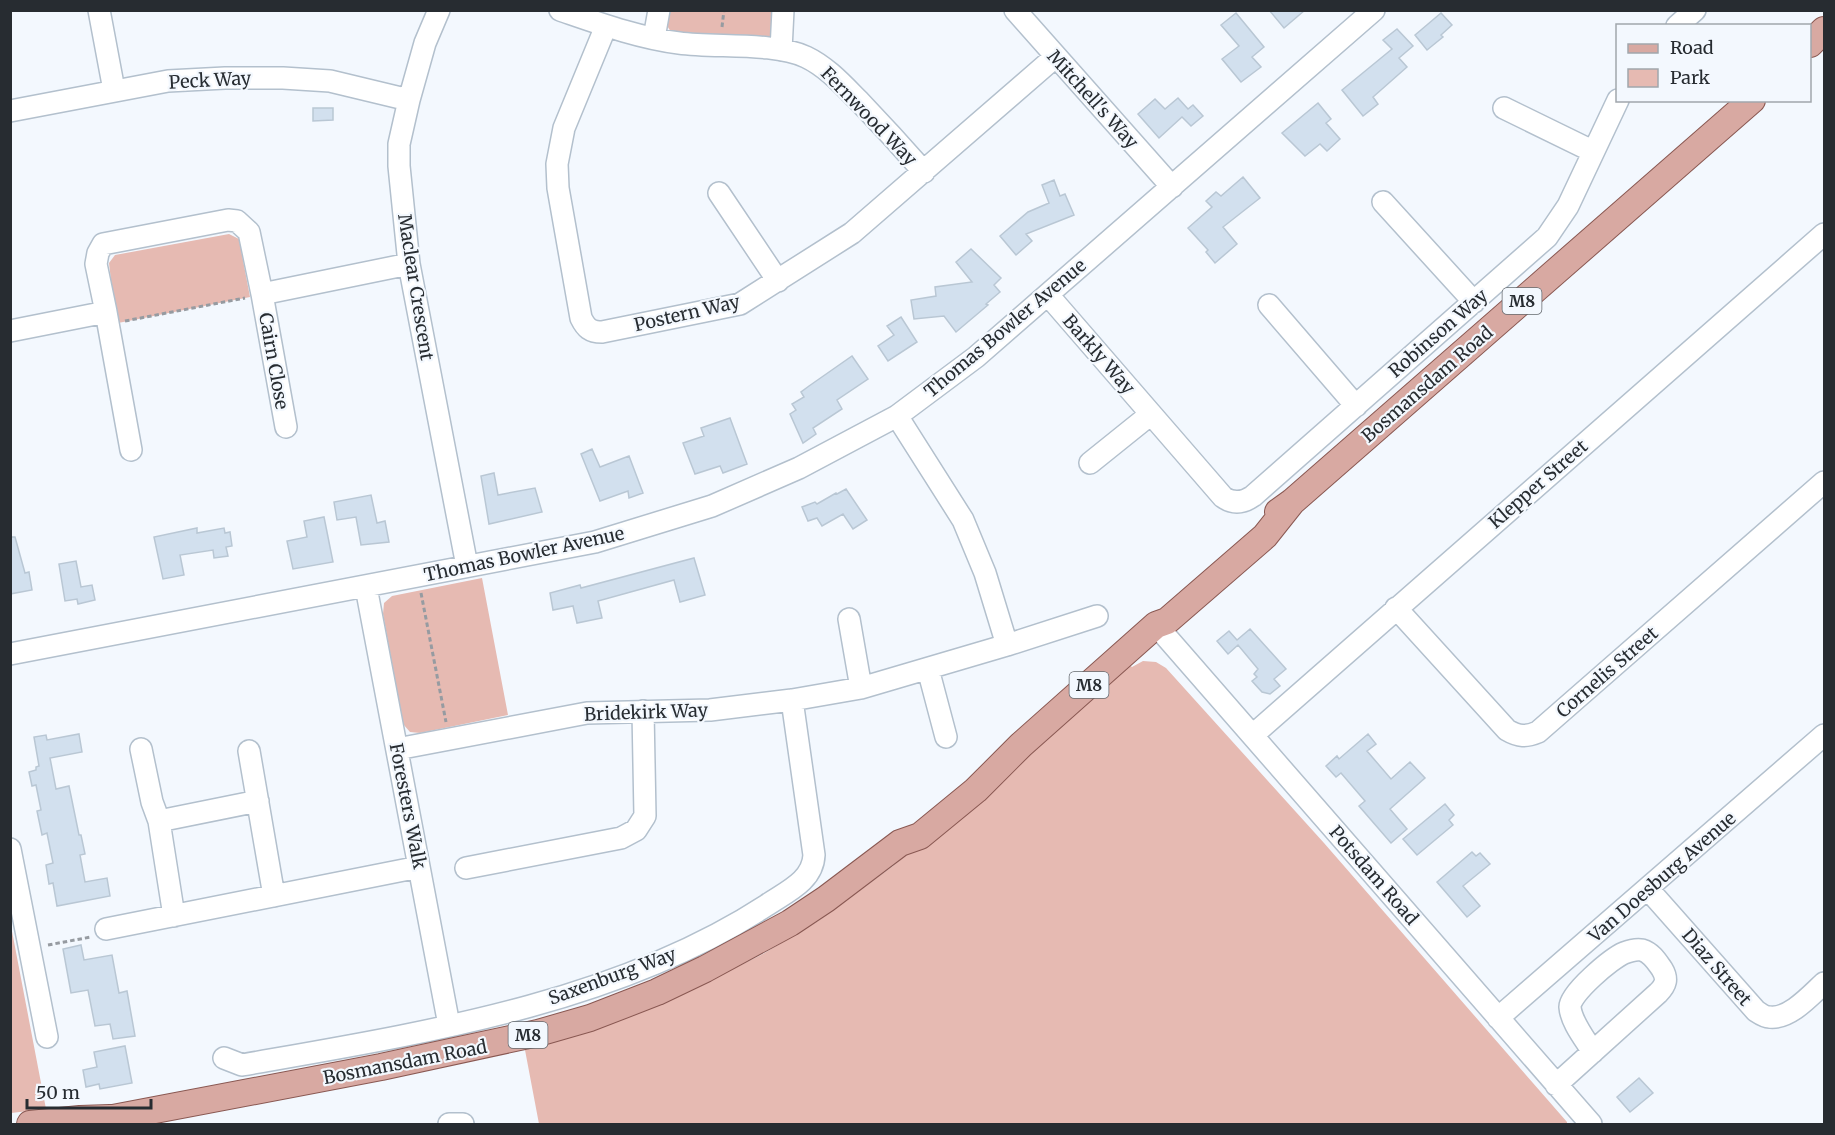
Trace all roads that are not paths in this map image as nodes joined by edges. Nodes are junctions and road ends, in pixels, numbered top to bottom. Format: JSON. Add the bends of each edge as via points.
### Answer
{"nodes":[{"id":1,"x":99,"y":10,"type":"edge"},
{"id":2,"x":439,"y":10,"type":"edge"},
{"id":3,"x":560,"y":10,"type":"edge"},
{"id":4,"x":659,"y":10,"type":"edge"},
{"id":5,"x":783,"y":10,"type":"edge"},
{"id":6,"x":1015,"y":10,"type":"edge"},
{"id":7,"x":1374,"y":10,"type":"edge"},
{"id":8,"x":1695,"y":10,"type":"edge"},
{"id":9,"x":1679,"y":24,"type":"edge"},
{"id":10,"x":606,"y":26,"type":"junction"},
{"id":11,"x":1824,"y":30,"type":"edge"},
{"id":12,"x":654,"y":38,"type":"junction"},
{"id":13,"x":1811,"y":42,"type":"edge"},
{"id":14,"x":1824,"y":45,"type":"edge"},
{"id":15,"x":781,"y":50,"type":"junction"},
{"id":16,"x":1811,"y":56,"type":"edge"},
{"id":17,"x":1055,"y":57,"type":"junction"},
{"id":18,"x":114,"y":90,"type":"junction"},
{"id":19,"x":409,"y":100,"type":"junction"},
{"id":20,"x":1617,"y":102,"type":"edge"},
{"id":21,"x":1750,"y":102,"type":"edge"},
{"id":22,"x":1504,"y":108,"type":"dead end"},
{"id":23,"x":10,"y":111,"type":"edge"},
{"id":24,"x":1592,"y":151,"type":"junction"},
{"id":25,"x":924,"y":172,"type":"junction"},
{"id":26,"x":1172,"y":187,"type":"junction"},
{"id":27,"x":719,"y":193,"type":"dead end"},
{"id":28,"x":1383,"y":202,"type":"dead end"},
{"id":29,"x":1824,"y":234,"type":"edge"},
{"id":30,"x":408,"y":264,"type":"junction"},
{"id":31,"x":778,"y":281,"type":"junction"},
{"id":32,"x":262,"y":294,"type":"junction"},
{"id":33,"x":1048,"y":295,"type":"junction"},
{"id":34,"x":1474,"y":302,"type":"junction"},
{"id":35,"x":1269,"y":305,"type":"dead end"},
{"id":36,"x":107,"y":318,"type":"junction"},
{"id":37,"x":10,"y":331,"type":"edge"},
{"id":38,"x":1356,"y":406,"type":"junction"},
{"id":39,"x":1151,"y":414,"type":"junction"},
{"id":40,"x":897,"y":416,"type":"junction"},
{"id":41,"x":286,"y":427,"type":"dead end"},
{"id":42,"x":131,"y":450,"type":"dead end"},
{"id":43,"x":1090,"y":463,"type":"dead end"},
{"id":44,"x":1824,"y":482,"type":"edge"},
{"id":45,"x":1237,"y":502,"type":"joint"},
{"id":46,"x":467,"y":566,"type":"junction"},
{"id":47,"x":366,"y":587,"type":"junction"},
{"id":48,"x":1396,"y":608,"type":"junction"},
{"id":49,"x":1097,"y":616,"type":"dead end"},
{"id":50,"x":849,"y":619,"type":"dead end"},
{"id":51,"x":1156,"y":625,"type":"junction"},
{"id":52,"x":1006,"y":645,"type":"junction"},
{"id":53,"x":10,"y":654,"type":"edge"},
{"id":54,"x":928,"y":669,"type":"junction"},
{"id":55,"x":861,"y":688,"type":"junction"},
{"id":56,"x":792,"y":700,"type":"junction"},
{"id":57,"x":643,"y":711,"type":"junction"},
{"id":58,"x":1253,"y":735,"type":"junction"},
{"id":59,"x":1824,"y":735,"type":"edge"},
{"id":60,"x":946,"y":736,"type":"dead end"},
{"id":61,"x":141,"y":749,"type":"dead end"},
{"id":62,"x":397,"y":750,"type":"junction"},
{"id":63,"x":249,"y":751,"type":"dead end"},
{"id":64,"x":258,"y":801,"type":"junction"},
{"id":65,"x":159,"y":821,"type":"junction"},
{"id":66,"x":10,"y":849,"type":"edge"},
{"id":67,"x":419,"y":867,"type":"junction"},
{"id":68,"x":466,"y":868,"type":"dead end"},
{"id":69,"x":1648,"y":889,"type":"junction"},
{"id":70,"x":274,"y":896,"type":"junction"},
{"id":71,"x":174,"y":916,"type":"junction"},
{"id":72,"x":106,"y":929,"type":"road end"},
{"id":73,"x":1824,"y":983,"type":"edge"},
{"id":74,"x":1498,"y":1018,"type":"junction"},
{"id":75,"x":449,"y":1025,"type":"junction"},
{"id":76,"x":47,"y":1037,"type":"dead end"},
{"id":77,"x":1593,"y":1052,"type":"junction"},
{"id":78,"x":224,"y":1058,"type":"dead end"},
{"id":79,"x":1556,"y":1084,"type":"junction"},
{"id":80,"x":102,"y":1121,"type":"edge"},
{"id":81,"x":30,"y":1125,"type":"edge"},
{"id":82,"x":449,"y":1125,"type":"edge"},
{"id":83,"x":463,"y":1125,"type":"edge"},
{"id":84,"x":1591,"y":1125,"type":"edge"}],
"edges":[{"from":1,"to":18,"type":"street"},
{"from":2,"to":19,"type":"street","name":"Maclear Crescent"},
{"from":3,"to":10,"type":"street","name":"Fernwood Way"},
{"from":4,"to":12,"type":"street"},
{"from":5,"to":15,"type":"street"},
{"from":6,"to":17,"type":"street","name":"Mitchell's Way"},
{"from":7,"to":26,"type":"street","name":"Thomas Bowler Avenue"},
{"from":8,"to":9,"type":"street"},
{"from":10,"to":12,"type":"street","name":"Fernwood Way"},
{"from":10,"to":31,"type":"street","name":"Postern Way","via":[[564,128],[557,164],[566,238],[585,326],[602,332],[723,309],[740,304]]},
{"from":11,"to":13,"type":"main road"},
{"from":12,"to":15,"type":"street","name":"Fernwood Way"},
{"from":14,"to":16,"type":"main road"},
{"from":15,"to":25,"type":"street","name":"Fernwood Way","via":[[826,69]]},
{"from":17,"to":25,"type":"street","name":"Postern Way"},
{"from":17,"to":26,"type":"street","name":"Mitchell's Way"},
{"from":18,"to":19,"type":"street","name":"Peck Way","via":[[168,81],[283,78],[330,81]]},
{"from":18,"to":23,"type":"street","name":"Peck Way"},
{"from":19,"to":30,"type":"street","name":"Maclear Crescent","via":[[399,154]]},
{"from":20,"to":24,"type":"street","name":"Robinson Way"},
{"from":21,"to":51,"type":"main road","name":"Bosmansdam Road","number":"M8","via":[[1292,502],[1215,558],[1166,607]]},
{"from":22,"to":24,"type":"street"},
{"from":24,"to":34,"type":"street","name":"Robinson Way","via":[[1568,206],[1547,237]]},
{"from":25,"to":31,"type":"street","name":"Postern Way","via":[[852,233]]},
{"from":26,"to":33,"type":"street","name":"Thomas Bowler Avenue"},
{"from":27,"to":31,"type":"street"},
{"from":28,"to":34,"type":"street"},
{"from":29,"to":48,"type":"street","name":"Klepper Street"},
{"from":30,"to":32,"type":"street"},
{"from":30,"to":46,"type":"street","name":"Maclear Crescent"},
{"from":32,"to":36,"type":"street","name":"Cairn Close","via":[[249,232],[237,221],[228,220],[103,244],[96,264]]},
{"from":32,"to":41,"type":"street","name":"Cairn Close"},
{"from":33,"to":39,"type":"street","name":"Barkly Way"},
{"from":33,"to":40,"type":"street","name":"Thomas Bowler Avenue","via":[[976,357]]},
{"from":34,"to":38,"type":"street","name":"Robinson Way"},
{"from":35,"to":38,"type":"street"},
{"from":36,"to":37,"type":"street"},
{"from":36,"to":42,"type":"street"},
{"from":38,"to":45,"type":"street","name":"Robinson Way","via":[[1253,496]]},
{"from":39,"to":43,"type":"street"},
{"from":39,"to":45,"type":"street","name":"Barkly Way","via":[[1223,496]]},
{"from":40,"to":46,"type":"street","name":"Thomas Bowler Avenue","via":[[799,468],[700,510],[596,543]]},
{"from":40,"to":52,"type":"street","via":[[963,520],[985,573]]},
{"from":44,"to":48,"type":"street","name":"Cornelis Street","via":[[1538,732],[1526,736],[1507,730]]},
{"from":46,"to":47,"type":"street","name":"Thomas Bowler Avenue"},
{"from":47,"to":53,"type":"street","name":"Thomas Bowler Avenue"},
{"from":47,"to":62,"type":"street","name":"Foresters Walk"},
{"from":48,"to":58,"type":"street","name":"Klepper Street"},
{"from":49,"to":52,"type":"street","name":"Bridekirk Way"},
{"from":50,"to":55,"type":"street"},
{"from":51,"to":58,"type":"street","name":"Potsdam Road"},
{"from":51,"to":80,"type":"main road","name":"Bosmansdam Road","number":"M8","via":[[976,790],[920,836],[900,843],[826,899],[761,940],[657,992],[590,1018],[475,1048]]},
{"from":52,"to":54,"type":"street","name":"Bridekirk Way"},
{"from":54,"to":55,"type":"street","name":"Bridekirk Way"},
{"from":54,"to":60,"type":"street"},
{"from":55,"to":56,"type":"street","name":"Bridekirk Way"},
{"from":56,"to":57,"type":"street","name":"Bridekirk Way","via":[[710,710]]},
{"from":56,"to":75,"type":"street","name":"Saxenburg Way","via":[[814,855],[807,876],[745,919],[648,967],[505,1012]]},
{"from":57,"to":62,"type":"street","name":"Bridekirk Way","via":[[587,713]]},
{"from":57,"to":68,"type":"street","via":[[645,816],[636,830],[621,838]]},
{"from":58,"to":74,"type":"street","name":"Potsdam Road"},
{"from":59,"to":69,"type":"street","name":"Van Doesburg Avenue"},
{"from":61,"to":65,"type":"street"},
{"from":62,"to":67,"type":"street","name":"Foresters Walk"},
{"from":63,"to":64,"type":"street"},
{"from":64,"to":65,"type":"street"},
{"from":64,"to":70,"type":"street"},
{"from":65,"to":71,"type":"street"},
{"from":66,"to":76,"type":"street"},
{"from":67,"to":70,"type":"street"},
{"from":67,"to":75,"type":"street","name":"Foresters Walk"},
{"from":69,"to":73,"type":"street","name":"Diaz Street","via":[[1756,1011],[1769,1017],[1784,1015]]},
{"from":69,"to":74,"type":"street","name":"Van Doesburg Avenue"},
{"from":70,"to":71,"type":"street"},
{"from":71,"to":72,"type":"street"},
{"from":74,"to":79,"type":"street","name":"Potsdam Road"},
{"from":75,"to":78,"type":"street","name":"Saxenburg Way","via":[[243,1065]]},
{"from":77,"to":77,"type":"street","via":[[1664,987],[1665,974],[1649,953],[1641,950],[1623,954],[1570,1002],[1573,1019]]},
{"from":77,"to":79,"type":"street"},
{"from":79,"to":84,"type":"street","name":"Potsdam Road"},
{"from":80,"to":81,"type":"main road","name":"Bosmansdam Road","number":"M8","via":[[80,1119]]},
{"from":82,"to":83,"type":"street"}]}
